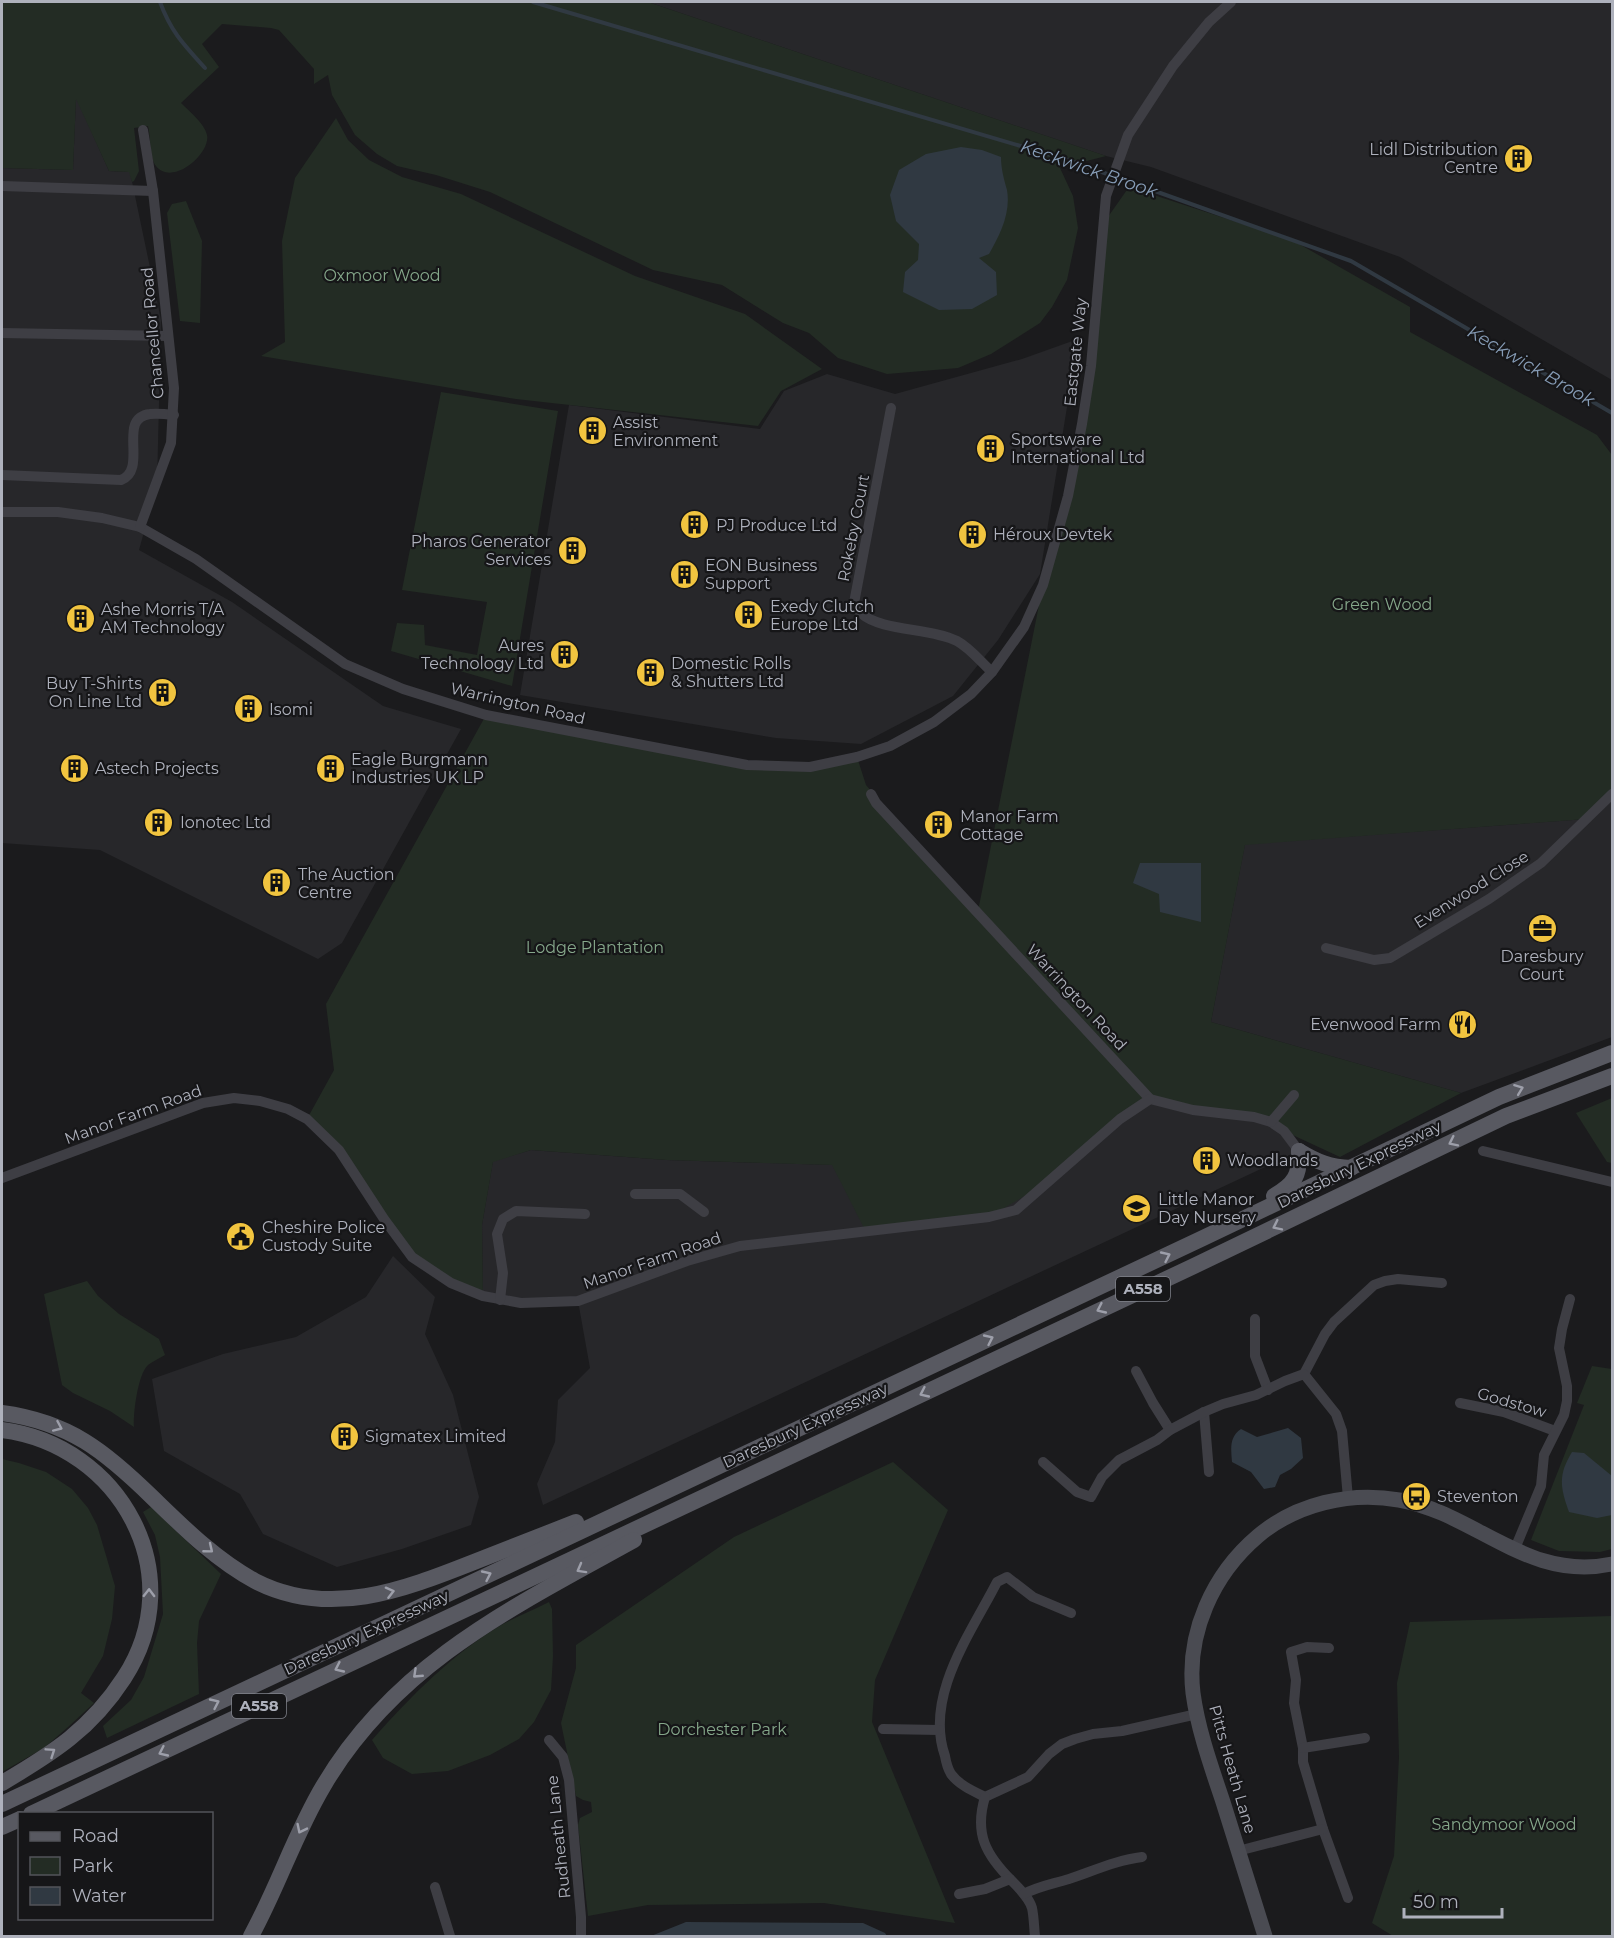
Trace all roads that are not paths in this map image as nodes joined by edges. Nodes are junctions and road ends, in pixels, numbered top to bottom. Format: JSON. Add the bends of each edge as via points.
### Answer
{"nodes":[{"id":1,"x":1231,"y":2,"type":"edge"},
{"id":2,"x":144,"y":130,"type":"dead end"},
{"id":3,"x":2,"y":186,"type":"edge"},
{"id":4,"x":153,"y":191,"type":"junction"},
{"id":5,"x":2,"y":333,"type":"edge"},
{"id":6,"x":168,"y":336,"type":"junction"},
{"id":7,"x":891,"y":408,"type":"dead end"},
{"id":8,"x":174,"y":415,"type":"junction"},
{"id":9,"x":2,"y":475,"type":"edge"},
{"id":10,"x":2,"y":512,"type":"edge"},
{"id":11,"x":140,"y":527,"type":"junction"},
{"id":12,"x":992,"y":672,"type":"junction"},
{"id":13,"x":857,"y":758,"type":"joint"},
{"id":14,"x":871,"y":794,"type":"dead end"},
{"id":15,"x":1612,"y":794,"type":"edge"},
{"id":16,"x":1326,"y":948,"type":"dead end"},
{"id":17,"x":1612,"y":1053,"type":"edge"},
{"id":18,"x":1612,"y":1076,"type":"edge"},
{"id":19,"x":1612,"y":1082,"type":"edge"},
{"id":20,"x":1294,"y":1095,"type":"dead end"},
{"id":21,"x":1560,"y":1095,"type":"junction"},
{"id":22,"x":1150,"y":1099,"type":"junction"},
{"id":23,"x":1271,"y":1122,"type":"junction"},
{"id":24,"x":1299,"y":1151,"type":"junction"},
{"id":25,"x":1483,"y":1151,"type":"dead end"},
{"id":26,"x":1352,"y":1168,"type":"junction"},
{"id":27,"x":2,"y":1178,"type":"edge"},
{"id":28,"x":1612,"y":1182,"type":"edge"},
{"id":29,"x":635,"y":1194,"type":"dead end"},
{"id":30,"x":704,"y":1212,"type":"dead end"},
{"id":31,"x":585,"y":1214,"type":"dead end"},
{"id":32,"x":1201,"y":1239,"type":"junction"},
{"id":33,"x":1442,"y":1283,"type":"dead end"},
{"id":34,"x":1570,"y":1299,"type":"dead end"},
{"id":35,"x":500,"y":1300,"type":"junction"},
{"id":36,"x":1255,"y":1319,"type":"dead end"},
{"id":37,"x":1136,"y":1371,"type":"dead end"},
{"id":38,"x":1304,"y":1374,"type":"junction"},
{"id":39,"x":1268,"y":1390,"type":"junction"},
{"id":40,"x":1460,"y":1403,"type":"dead end"},
{"id":41,"x":1204,"y":1412,"type":"junction"},
{"id":42,"x":2,"y":1413,"type":"edge"},
{"id":43,"x":1170,"y":1430,"type":"junction"},
{"id":44,"x":2,"y":1431,"type":"edge"},
{"id":45,"x":1555,"y":1431,"type":"junction"},
{"id":46,"x":780,"y":1460,"type":"junction"},
{"id":47,"x":1043,"y":1462,"type":"dead end"},
{"id":48,"x":1209,"y":1472,"type":"dead end"},
{"id":49,"x":689,"y":1480,"type":"junction"},
{"id":50,"x":1348,"y":1498,"type":"junction"},
{"id":51,"x":1514,"y":1551,"type":"junction"},
{"id":52,"x":1612,"y":1564,"type":"edge"},
{"id":53,"x":1071,"y":1613,"type":"dead end"},
{"id":54,"x":1329,"y":1648,"type":"dead end"},
{"id":55,"x":1197,"y":1714,"type":"junction"},
{"id":56,"x":883,"y":1729,"type":"dead end"},
{"id":57,"x":939,"y":1730,"type":"junction"},
{"id":58,"x":1365,"y":1738,"type":"dead end"},
{"id":59,"x":549,"y":1740,"type":"dead end"},
{"id":60,"x":1303,"y":1748,"type":"junction"},
{"id":61,"x":2,"y":1783,"type":"edge"},
{"id":62,"x":985,"y":1797,"type":"junction"},
{"id":63,"x":2,"y":1804,"type":"edge"},
{"id":64,"x":35,"y":1812,"type":"edge"},
{"id":65,"x":18,"y":1820,"type":"edge"},
{"id":66,"x":2,"y":1827,"type":"edge"},
{"id":67,"x":1323,"y":1829,"type":"junction"},
{"id":68,"x":1238,"y":1851,"type":"junction"},
{"id":69,"x":1142,"y":1857,"type":"dead end"},
{"id":70,"x":1010,"y":1879,"type":"junction"},
{"id":71,"x":435,"y":1887,"type":"dead end"},
{"id":72,"x":959,"y":1894,"type":"dead end"},
{"id":73,"x":1024,"y":1894,"type":"junction"},
{"id":74,"x":1348,"y":1898,"type":"dead end"},
{"id":75,"x":251,"y":1936,"type":"edge"},
{"id":76,"x":450,"y":1936,"type":"edge"},
{"id":77,"x":581,"y":1936,"type":"edge"},
{"id":78,"x":1035,"y":1936,"type":"edge"},
{"id":79,"x":1265,"y":1936,"type":"edge"}],
"edges":[{"from":1,"to":12,"type":"street","name":"Eastgate Way","via":[[1173,66],[1128,135],[1117,161],[1106,196],[1091,366],[1068,496],[1043,585],[1024,627]]},
{"from":2,"to":4,"type":"street","name":"Chancellor Road"},
{"from":3,"to":4,"type":"street"},
{"from":4,"to":6,"type":"street","name":"Chancellor Road"},
{"from":5,"to":6,"type":"street"},
{"from":6,"to":8,"type":"street","name":"Chancellor Road"},
{"from":7,"to":12,"type":"street","name":"Rokeby Court","via":[[854,603],[862,614],[883,625],[955,640]]},
{"from":8,"to":9,"type":"street","via":[[148,414],[136,423],[132,470],[121,480]]},
{"from":8,"to":11,"type":"street","name":"Chancellor Road","via":[[171,443]]},
{"from":10,"to":11,"type":"street","name":"Warrington Road","via":[[57,512]]},
{"from":11,"to":13,"type":"street","name":"Warrington Road","via":[[196,559],[345,664],[437,700],[486,715],[747,765],[810,767]]},
{"from":12,"to":13,"type":"street","name":"Eastgate Way","via":[[934,722],[890,746]]},
{"from":14,"to":22,"type":"street","name":"Warrington Road"},
{"from":15,"to":16,"type":"street","name":"Evenwood Close","via":[[1540,863],[1390,958],[1374,960]]},
{"from":26,"to":17,"type":"main road","name":"Daresbury Expressway","number":"A558","one_way":true,"via":[[1499,1097]]},
{"from":18,"to":21,"type":"main road","name":"Daresbury Expressway","number":"A558"},
{"from":19,"to":21,"type":"street"},
{"from":20,"to":23,"type":"street"},
{"from":21,"to":46,"type":"main road","name":"Daresbury Expressway","number":"A558","one_way":true,"via":[[1506,1116]]},
{"from":22,"to":23,"type":"street"},
{"from":22,"to":35,"type":"street","name":"Manor Farm Road","via":[[1120,1119],[1016,1210],[989,1217],[740,1246],[578,1301]]},
{"from":23,"to":24,"type":"street","via":[[1284,1131]]},
{"from":24,"to":26,"type":"main road","via":[[1318,1163]]},
{"from":24,"to":32,"type":"main road","via":[[1300,1164],[1292,1184]]},
{"from":25,"to":28,"type":"street"},
{"from":26,"to":32,"type":"main road","name":"Daresbury Expressway","number":"A558"},
{"from":27,"to":35,"type":"street","name":"Manor Farm Road","via":[[203,1102],[234,1098],[260,1101],[307,1119],[339,1150],[412,1257],[451,1283]]},
{"from":29,"to":30,"type":"street","via":[[680,1194]]},
{"from":31,"to":35,"type":"street","via":[[516,1210],[503,1219],[497,1234],[503,1273]]},
{"from":49,"to":32,"type":"main road","name":"Daresbury Expressway","number":"A558","one_way":true},
{"from":33,"to":38,"type":"street","via":[[1398,1279],[1374,1285],[1334,1322]]},
{"from":34,"to":45,"type":"street","name":"Godstow","via":[[1559,1348],[1567,1401]]},
{"from":36,"to":39,"type":"street","via":[[1255,1356]]},
{"from":37,"to":43,"type":"street"},
{"from":38,"to":39,"type":"street"},
{"from":38,"to":50,"type":"street","via":[[1339,1421]]},
{"from":39,"to":41,"type":"street"},
{"from":40,"to":45,"type":"street","name":"Godstow","via":[[1504,1412]]},
{"from":41,"to":43,"type":"street"},
{"from":41,"to":48,"type":"street"},
{"from":42,"to":49,"type":"main road","one_way":true,"via":[[50,1423],[78,1436],[135,1480],[206,1548],[234,1568],[284,1592],[316,1598],[342,1600],[414,1586]]},
{"from":43,"to":47,"type":"street","via":[[1119,1460],[1102,1477],[1091,1497],[1077,1492]]},
{"from":61,"to":44,"type":"main road","one_way":true,"via":[[70,1739],[101,1710],[126,1676],[142,1643],[149,1613],[150,1577],[143,1545],[127,1510],[108,1483],[84,1461],[59,1447],[31,1436]]},
{"from":45,"to":51,"type":"street","name":"Godstow","via":[[1544,1455],[1541,1486]]},
{"from":46,"to":64,"type":"main road","name":"Daresbury Expressway","number":"A558","one_way":true},
{"from":46,"to":75,"type":"main road","one_way":true,"via":[[504,1612],[428,1665],[383,1706],[325,1784]]},
{"from":63,"to":49,"type":"main road","name":"Daresbury Expressway","number":"A558","one_way":true},
{"from":50,"to":51,"type":"street","name":"Pitts Heath Lane","via":[[1399,1500],[1430,1509]]},
{"from":50,"to":55,"type":"street","name":"Pitts Heath Lane","via":[[1301,1510],[1271,1525],[1249,1544],[1217,1584],[1196,1638],[1192,1669]]},
{"from":51,"to":52,"type":"street","name":"Pitts Heath Lane","via":[[1571,1566]]},
{"from":53,"to":57,"type":"street","via":[[1033,1597],[1007,1577],[997,1582],[949,1675]]},
{"from":54,"to":60,"type":"street","via":[[1307,1647],[1291,1652],[1296,1680],[1294,1703]]},
{"from":55,"to":62,"type":"street","via":[[1075,1738],[1049,1754],[1028,1777]]},
{"from":55,"to":68,"type":"street","name":"Pitts Heath Lane"},
{"from":56,"to":57,"type":"street"},
{"from":57,"to":62,"type":"street","via":[[950,1773]]},
{"from":58,"to":60,"type":"street"},
{"from":59,"to":77,"type":"street","name":"Rudheath Lane","via":[[563,1757],[569,1780]]},
{"from":60,"to":67,"type":"street","via":[[1303,1762]]},
{"from":62,"to":70,"type":"street","via":[[980,1813],[981,1832],[997,1865]]},
{"from":65,"to":66,"type":"main road"},
{"from":67,"to":68,"type":"street"},
{"from":67,"to":74,"type":"street"},
{"from":68,"to":79,"type":"street","name":"Pitts Heath Lane"},
{"from":69,"to":73,"type":"street","via":[[1127,1858]]},
{"from":70,"to":72,"type":"street"},
{"from":70,"to":73,"type":"street"},
{"from":71,"to":76,"type":"street"},
{"from":73,"to":78,"type":"street","via":[[1032,1907]]}]}
